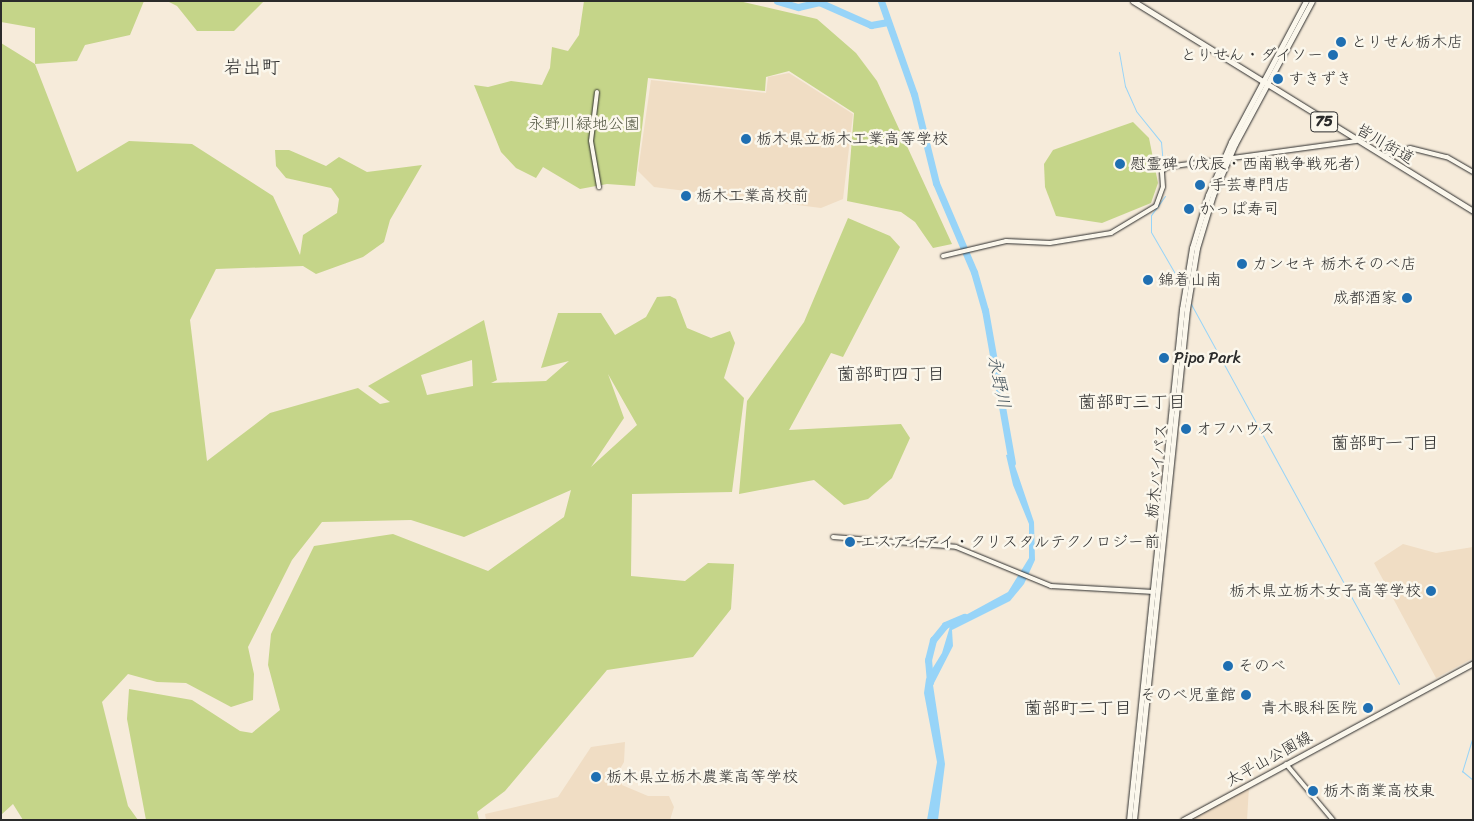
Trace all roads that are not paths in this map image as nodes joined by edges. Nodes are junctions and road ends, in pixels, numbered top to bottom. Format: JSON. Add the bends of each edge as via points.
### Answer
{"nodes":[{"id":1,"x":1132,"y":1,"type":"edge"},
{"id":2,"x":1306,"y":1,"type":"edge"},
{"id":3,"x":1312,"y":1,"type":"edge"},
{"id":4,"x":1265,"y":84,"type":"junction"},
{"id":5,"x":597,"y":92,"type":"dead end"},
{"id":6,"x":1356,"y":142,"type":"junction"},
{"id":7,"x":1382,"y":156,"type":"junction"},
{"id":8,"x":1226,"y":158,"type":"junction"},
{"id":9,"x":1473,"y":172,"type":"edge"},
{"id":10,"x":599,"y":187,"type":"dead end"},
{"id":11,"x":1473,"y":211,"type":"edge"},
{"id":12,"x":943,"y":256,"type":"dead end"},
{"id":13,"x":833,"y":537,"type":"dead end"},
{"id":14,"x":1155,"y":592,"type":"junction"},
{"id":15,"x":1473,"y":662,"type":"edge"},
{"id":16,"x":1286,"y":764,"type":"junction"},
{"id":17,"x":1129,"y":820,"type":"edge"},
{"id":18,"x":1134,"y":820,"type":"edge"},
{"id":19,"x":1183,"y":820,"type":"edge"},
{"id":20,"x":1333,"y":820,"type":"edge"}],
"edges":[{"from":1,"to":4,"type":"main road","name":"皆川街道","number":"75"},
{"from":2,"to":4,"type":"main road","name":"栃木バイパス"},
{"from":3,"to":4,"type":"main road","name":"栃木バイパス"},
{"from":4,"to":6,"type":"main road","name":"皆川街道","number":"75"},
{"from":4,"to":8,"type":"main road","name":"栃木バイパス"},
{"from":5,"to":10,"type":"street","via":[[592,141]]},
{"from":6,"to":7,"type":"main road","name":"皆川街道","number":"75"},
{"from":6,"to":8,"type":"street"},
{"from":7,"to":9,"type":"street","via":[[1410,148],[1447,157]]},
{"from":7,"to":11,"type":"main road","name":"皆川街道","number":"75"},
{"from":8,"to":12,"type":"street","via":[[1164,168],[1156,206],[1111,232],[1050,243],[1011,240]]},
{"from":8,"to":14,"type":"main road","name":"栃木バイパス","via":[[1204,222],[1189,287]]},
{"from":13,"to":14,"type":"street","via":[[956,547],[1035,582],[1076,589]]},
{"from":14,"to":17,"type":"main road","name":"栃木バイパス"},
{"from":14,"to":18,"type":"main road","name":"栃木バイパス"},
{"from":15,"to":16,"type":"main road","name":"太平山公園線"},
{"from":16,"to":19,"type":"main road","name":"太平山公園線"},
{"from":16,"to":20,"type":"street"}]}
